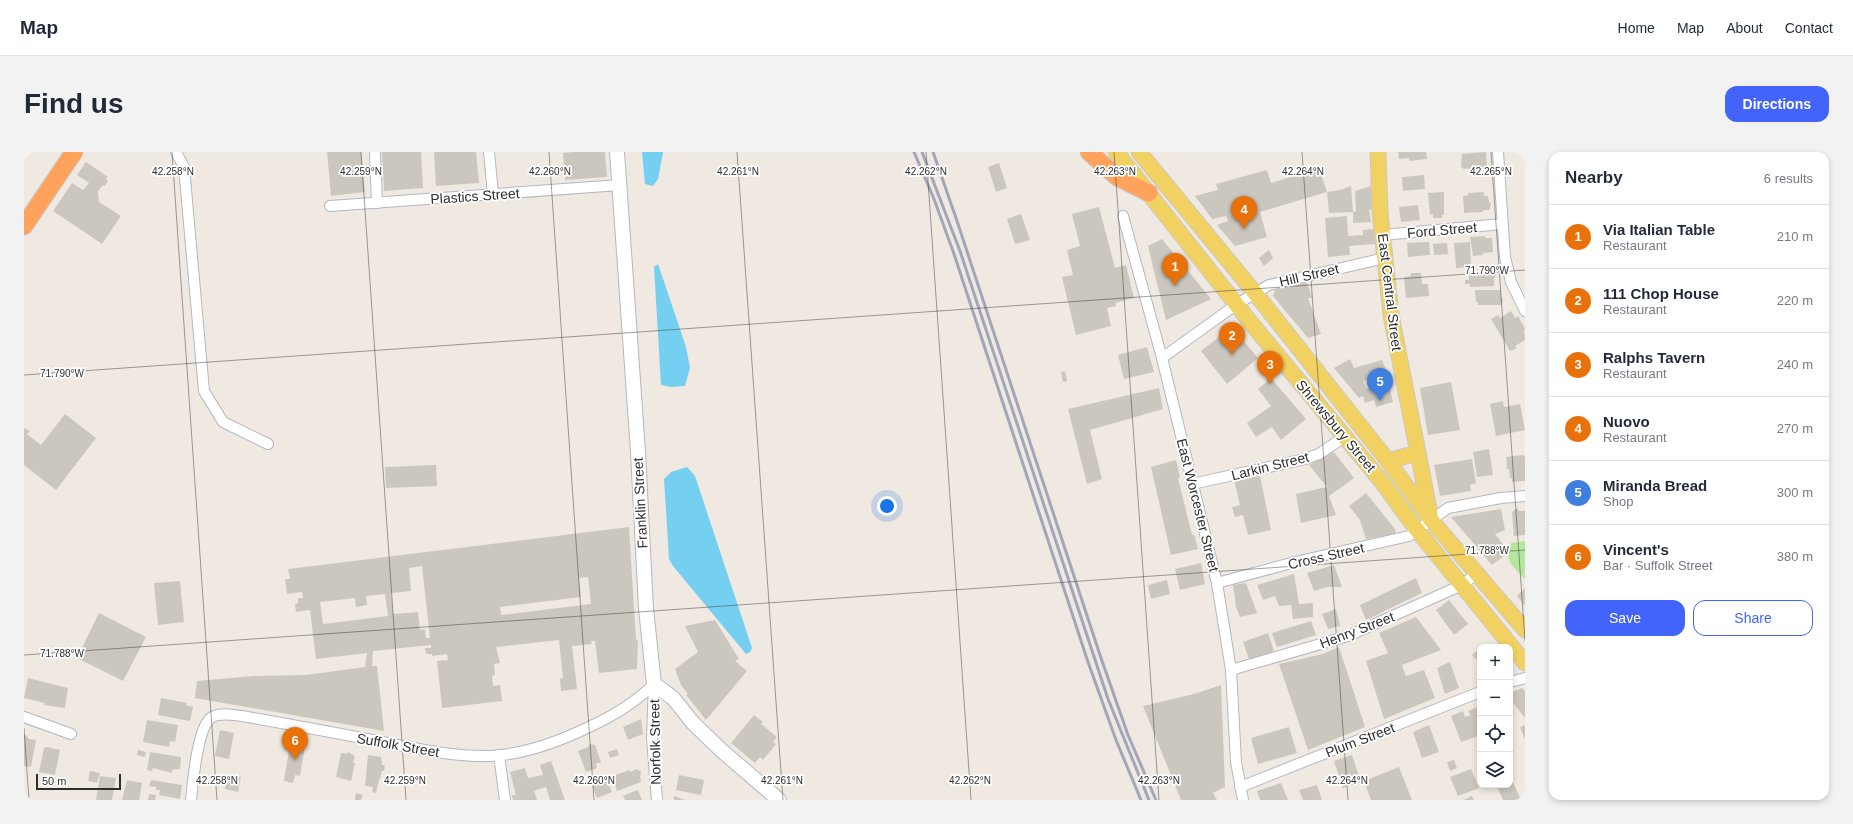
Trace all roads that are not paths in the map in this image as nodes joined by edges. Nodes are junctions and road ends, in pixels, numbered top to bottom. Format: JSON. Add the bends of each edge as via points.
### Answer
{"nodes":[{"id":1,"x":74,"y":152,"type":"edge"},
{"id":2,"x":176,"y":152,"type":"edge"},
{"id":3,"x":375,"y":152,"type":"edge"},
{"id":4,"x":489,"y":152,"type":"edge"},
{"id":5,"x":617,"y":152,"type":"edge"},
{"id":6,"x":1089,"y":152,"type":"edge"},
{"id":7,"x":1116,"y":152,"type":"edge"},
{"id":8,"x":1139,"y":152,"type":"edge"},
{"id":9,"x":1378,"y":152,"type":"edge"},
{"id":10,"x":1498,"y":152,"type":"edge"},
{"id":11,"x":620,"y":185,"type":"junction"},
{"id":12,"x":1149,"y":193,"type":"junction"},
{"id":13,"x":492,"y":194,"type":"junction"},
{"id":14,"x":378,"y":203,"type":"junction"},
{"id":15,"x":330,"y":206,"type":"dead end"},
{"id":16,"x":1123,"y":216,"type":"dead end"},
{"id":17,"x":1502,"y":224,"type":"junction"},
{"id":18,"x":24,"y":226,"type":"edge"},
{"id":19,"x":1383,"y":235,"type":"junction"},
{"id":20,"x":1385,"y":258,"type":"junction"},
{"id":21,"x":1255,"y":293,"type":"junction"},
{"id":22,"x":1237,"y":304,"type":"junction"},
{"id":23,"x":1525,"y":311,"type":"edge"},
{"id":24,"x":1162,"y":358,"type":"junction"},
{"id":25,"x":1344,"y":437,"type":"junction"},
{"id":26,"x":268,"y":444,"type":"dead end"},
{"id":27,"x":1416,"y":453,"type":"junction"},
{"id":28,"x":1388,"y":462,"type":"junction"},
{"id":29,"x":1192,"y":484,"type":"junction"},
{"id":30,"x":1525,"y":496,"type":"edge"},
{"id":31,"x":1431,"y":520,"type":"junction"},
{"id":32,"x":1417,"y":530,"type":"junction"},
{"id":33,"x":1433,"y":549,"type":"junction"},
{"id":34,"x":1477,"y":573,"type":"junction"},
{"id":35,"x":1217,"y":583,"type":"junction"},
{"id":36,"x":1462,"y":585,"type":"junction"},
{"id":37,"x":1525,"y":630,"type":"edge"},
{"id":38,"x":1525,"y":663,"type":"edge"},
{"id":39,"x":1230,"y":670,"type":"junction"},
{"id":40,"x":1525,"y":678,"type":"edge"},
{"id":41,"x":1513,"y":681,"type":"edge"},
{"id":42,"x":654,"y":684,"type":"junction"},
{"id":43,"x":1477,"y":693,"type":"edge"},
{"id":44,"x":24,"y":717,"type":"edge"},
{"id":45,"x":71,"y":734,"type":"dead end"},
{"id":46,"x":499,"y":755,"type":"junction"},
{"id":47,"x":1240,"y":787,"type":"junction"},
{"id":48,"x":191,"y":800,"type":"edge"},
{"id":49,"x":505,"y":800,"type":"edge"},
{"id":50,"x":657,"y":800,"type":"edge"},
{"id":51,"x":779,"y":800,"type":"edge"},
{"id":52,"x":1243,"y":800,"type":"edge"}],
"edges":[{"from":1,"to":18,"type":"highway"},
{"from":2,"to":26,"type":"street","via":[[184,167],[204,391],[223,422]]},
{"from":3,"to":14,"type":"street"},
{"from":4,"to":13,"type":"street"},
{"from":5,"to":11,"type":"main road","name":"Franklin Street"},
{"from":6,"to":12,"type":"highway","via":[[1117,177]]},
{"from":7,"to":12,"type":"main road","name":"Shrewsbury Street"},
{"from":8,"to":21,"type":"main road","name":"Shrewsbury Street"},
{"from":9,"to":19,"type":"main road","name":"East Central Street"},
{"from":10,"to":17,"type":"street"},
{"from":11,"to":13,"type":"street","name":"Plastics Street"},
{"from":11,"to":42,"type":"main road","name":"Franklin Street","via":[[646,609]]},
{"from":12,"to":22,"type":"main road","name":"Shrewsbury Street"},
{"from":13,"to":14,"type":"street","name":"Plastics Street"},
{"from":14,"to":15,"type":"street","name":"Plastics Street"},
{"from":16,"to":24,"type":"street","name":"East Worcester Street"},
{"from":17,"to":19,"type":"street","name":"Ford Street"},
{"from":17,"to":23,"type":"street","via":[[1502,242],[1509,274]]},
{"from":19,"to":20,"type":"main road","name":"East Central Street"},
{"from":20,"to":21,"type":"street","name":"Hill Street","via":[[1269,285]]},
{"from":20,"to":27,"type":"main road","name":"East Central Street","via":[[1391,316]]},
{"from":21,"to":22,"type":"street","name":"Hill Street"},
{"from":21,"to":28,"type":"main road","name":"Shrewsbury Street"},
{"from":22,"to":24,"type":"street","name":"Hill Street"},
{"from":22,"to":25,"type":"main road","name":"Shrewsbury Street"},
{"from":24,"to":29,"type":"street","name":"East Worcester Street"},
{"from":25,"to":29,"type":"street","name":"Larkin Street","via":[[1319,454],[1304,460]]},
{"from":25,"to":32,"type":"main road","name":"Shrewsbury Street","via":[[1382,482]]},
{"from":27,"to":28,"type":"main road"},
{"from":27,"to":31,"type":"main road","name":"East Central Street"},
{"from":28,"to":31,"type":"main road","name":"Shrewsbury Street"},
{"from":29,"to":35,"type":"street","name":"East Worcester Street"},
{"from":30,"to":31,"type":"street","name":"Cross Street","via":[[1448,508]]},
{"from":31,"to":32,"type":"street","name":"Cross Street"},
{"from":31,"to":33,"type":"main road","name":"East Central Street"},
{"from":31,"to":34,"type":"main road","name":"Shrewsbury Street"},
{"from":32,"to":33,"type":"main road","name":"Shrewsbury Street"},
{"from":32,"to":35,"type":"street","name":"Cross Street","via":[[1397,540],[1295,562]]},
{"from":33,"to":36,"type":"main road","name":"Shrewsbury Street"},
{"from":34,"to":36,"type":"street","name":"Henry Street"},
{"from":34,"to":37,"type":"main road","name":"Shrewsbury Street"},
{"from":35,"to":39,"type":"street","name":"East Worcester Street"},
{"from":36,"to":38,"type":"main road","name":"Shrewsbury Street"},
{"from":36,"to":39,"type":"street","name":"Henry Street","via":[[1348,636]]},
{"from":39,"to":47,"type":"street","name":"East Worcester Street"},
{"from":40,"to":41,"type":"street"},
{"from":42,"to":46,"type":"street","name":"Suffolk Street","via":[[644,695],[616,713],[566,738],[540,748]]},
{"from":42,"to":50,"type":"street","name":"Norfolk Street","via":[[652,739]]},
{"from":42,"to":51,"type":"main road","via":[[673,698],[693,723],[721,750]]},
{"from":43,"to":47,"type":"street","name":"Plum Street"},
{"from":44,"to":45,"type":"street"},
{"from":46,"to":48,"type":"street","name":"Suffolk Street","via":[[454,754],[242,716],[220,715],[209,720],[203,731]]},
{"from":46,"to":49,"type":"street"},
{"from":47,"to":52,"type":"street","name":"East Worcester Street"}]}
